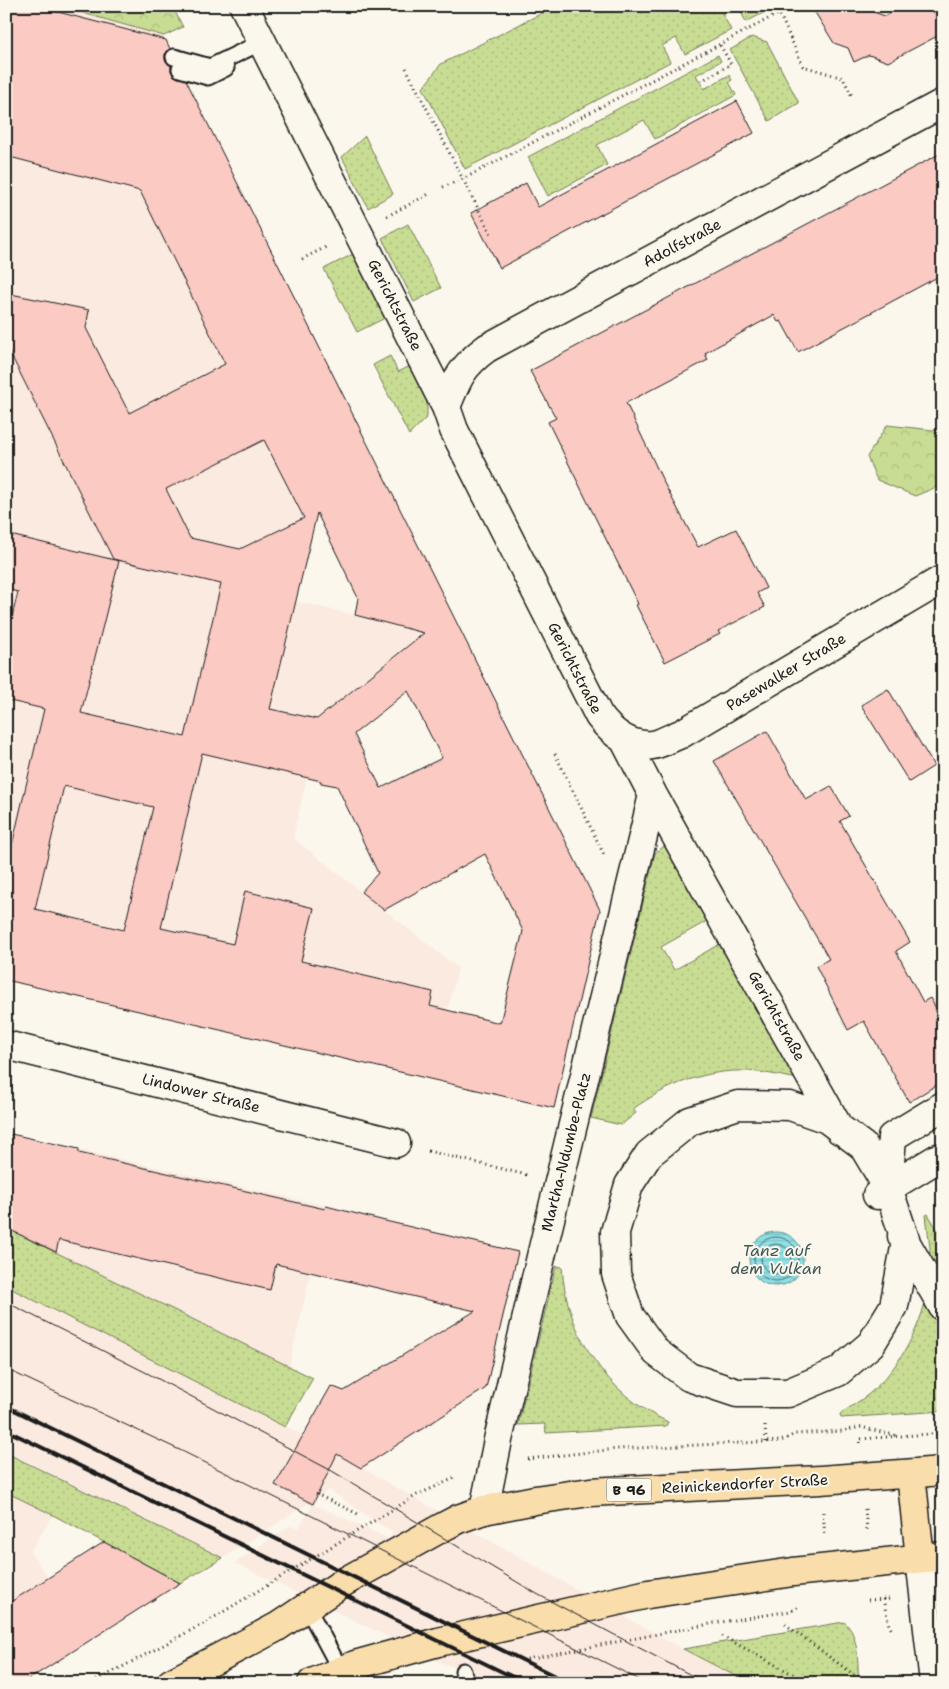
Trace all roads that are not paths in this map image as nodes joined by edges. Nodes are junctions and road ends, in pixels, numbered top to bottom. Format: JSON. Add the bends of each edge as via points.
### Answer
{"nodes":[{"id":1,"x":244,"y":6,"type":"edge"},
{"id":2,"x":264,"y":45,"type":"junction"},
{"id":3,"x":177,"y":63,"type":"dead end"},
{"id":4,"x":943,"y":102,"type":"edge"},
{"id":5,"x":446,"y":407,"type":"junction"},
{"id":6,"x":943,"y":579,"type":"edge"},
{"id":7,"x":624,"y":740,"type":"junction"},
{"id":8,"x":653,"y":795,"type":"junction"},
{"id":9,"x":6,"y":1045,"type":"edge"},
{"id":10,"x":943,"y":1106,"type":"edge"},
{"id":11,"x":838,"y":1128,"type":"junction"},
{"id":12,"x":396,"y":1143,"type":"dead end"},
{"id":13,"x":938,"y":1158,"type":"dead end"},
{"id":14,"x":883,"y":1191,"type":"junction"},
{"id":15,"x":906,"y":1242,"type":"junction"},
{"id":16,"x":943,"y":1307,"type":"edge"},
{"id":17,"x":943,"y":1472,"type":"edge"},
{"id":18,"x":911,"y":1474,"type":"junction"},
{"id":19,"x":484,"y":1510,"type":"junction"},
{"id":20,"x":931,"y":1557,"type":"edge"},
{"id":21,"x":307,"y":1607,"type":"junction"},
{"id":22,"x":341,"y":1671,"type":"junction"},
{"id":23,"x":171,"y":1683,"type":"edge"},
{"id":24,"x":312,"y":1683,"type":"edge"},
{"id":25,"x":934,"y":1683,"type":"edge"}],
"edges":[{"from":1,"to":2,"type":"street","name":"Gerichtstraße"},
{"from":2,"to":3,"type":"lane","via":[[210,67]]},
{"from":2,"to":5,"type":"street","name":"Gerichtstraße"},
{"from":4,"to":5,"type":"street","name":"Adolfstraße","via":[[487,348],[472,358],[458,376]]},
{"from":5,"to":7,"type":"street","name":"Gerichtstraße","via":[[454,430],[599,716],[614,734]]},
{"from":6,"to":7,"type":"street","name":"Pasewalker Straße","via":[[681,734],[653,745]]},
{"from":7,"to":8,"type":"street","name":"Gerichtstraße"},
{"from":8,"to":11,"type":"street","name":"Gerichtstraße"},
{"from":8,"to":19,"type":"street","name":"Martha-Ndumbe-Platz"},
{"from":9,"to":12,"type":"street","name":"Lindower Straße"},
{"from":10,"to":14,"type":"street","via":[[892,1137]]},
{"from":11,"to":14,"type":"street","via":[[863,1146]]},
{"from":11,"to":15,"type":"street","via":[[827,1119],[790,1106],[738,1104],[690,1121],[649,1154],[628,1185],[615,1232],[616,1274],[630,1316],[656,1352],[689,1377],[737,1394],[788,1392],[838,1372],[871,1344],[894,1306]]},
{"from":13,"to":14,"type":"street"},
{"from":14,"to":15,"type":"street"},
{"from":15,"to":16,"type":"street"},
{"from":17,"to":18,"type":"main road","name":"Reinickendorfer Straße","number":"B 96"},
{"from":18,"to":19,"type":"main road","name":"Reinickendorfer Straße","number":"B 96","via":[[590,1492]]},
{"from":18,"to":20,"type":"main road"},
{"from":19,"to":21,"type":"main road","name":"Reinickendorfer Straße","number":"B 96","via":[[441,1528],[344,1582]]},
{"from":20,"to":22,"type":"main road","via":[[793,1572],[648,1594],[438,1642]]},
{"from":20,"to":25,"type":"street","via":[[925,1597]]},
{"from":21,"to":22,"type":"lane"},
{"from":21,"to":23,"type":"main road","name":"Reinickendorfer Straße","number":"B 96","via":[[277,1627]]},
{"from":22,"to":24,"type":"main road"}]}
